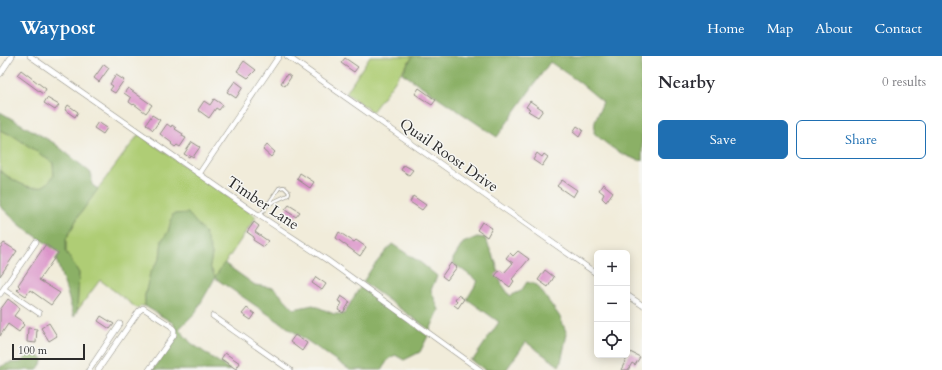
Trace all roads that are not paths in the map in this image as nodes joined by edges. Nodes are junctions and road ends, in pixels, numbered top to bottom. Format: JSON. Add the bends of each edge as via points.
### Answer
{"nodes":[{"id":1,"x":12,"y":56,"type":"edge"},
{"id":2,"x":30,"y":56,"type":"edge"},
{"id":3,"x":279,"y":56,"type":"edge"},
{"id":4,"x":287,"y":56,"type":"edge"},
{"id":5,"x":0,"y":74,"type":"edge"},
{"id":6,"x":199,"y":174,"type":"junction"},
{"id":7,"x":269,"y":204,"type":"junction"},
{"id":8,"x":260,"y":216,"type":"junction"},
{"id":9,"x":36,"y":242,"type":"dead end"},
{"id":10,"x":594,"y":272,"type":"edge"},
{"id":11,"x":4,"y":289,"type":"junction"},
{"id":12,"x":0,"y":294,"type":"edge"},
{"id":13,"x":630,"y":297,"type":"edge"},
{"id":14,"x":642,"y":305,"type":"edge"},
{"id":15,"x":39,"y":313,"type":"dead end"},
{"id":16,"x":213,"y":316,"type":"dead end"},
{"id":17,"x":120,"y":324,"type":"dead end"},
{"id":18,"x":89,"y":370,"type":"edge"},
{"id":19,"x":98,"y":370,"type":"edge"},
{"id":20,"x":149,"y":370,"type":"edge"},
{"id":21,"x":290,"y":370,"type":"edge"},
{"id":22,"x":480,"y":370,"type":"edge"}],
"edges":[{"from":1,"to":5,"type":"street"},
{"from":2,"to":6,"type":"street","name":"Timber Lane"},
{"from":3,"to":6,"type":"street"},
{"from":4,"to":10,"type":"street","name":"Quail Roost Drive"},
{"from":6,"to":8,"type":"street","name":"Timber Lane"},
{"from":7,"to":7,"type":"lane","via":[[280,188],[287,189],[288,195]]},
{"from":7,"to":8,"type":"lane"},
{"from":8,"to":22,"type":"street","name":"Timber Lane","via":[[327,260]]},
{"from":9,"to":11,"type":"street"},
{"from":11,"to":12,"type":"street"},
{"from":11,"to":15,"type":"street"},
{"from":13,"to":14,"type":"street"},
{"from":16,"to":21,"type":"street"},
{"from":17,"to":18,"type":"street"},
{"from":19,"to":20,"type":"street","via":[[144,308],[174,330],[174,335]]}]}
